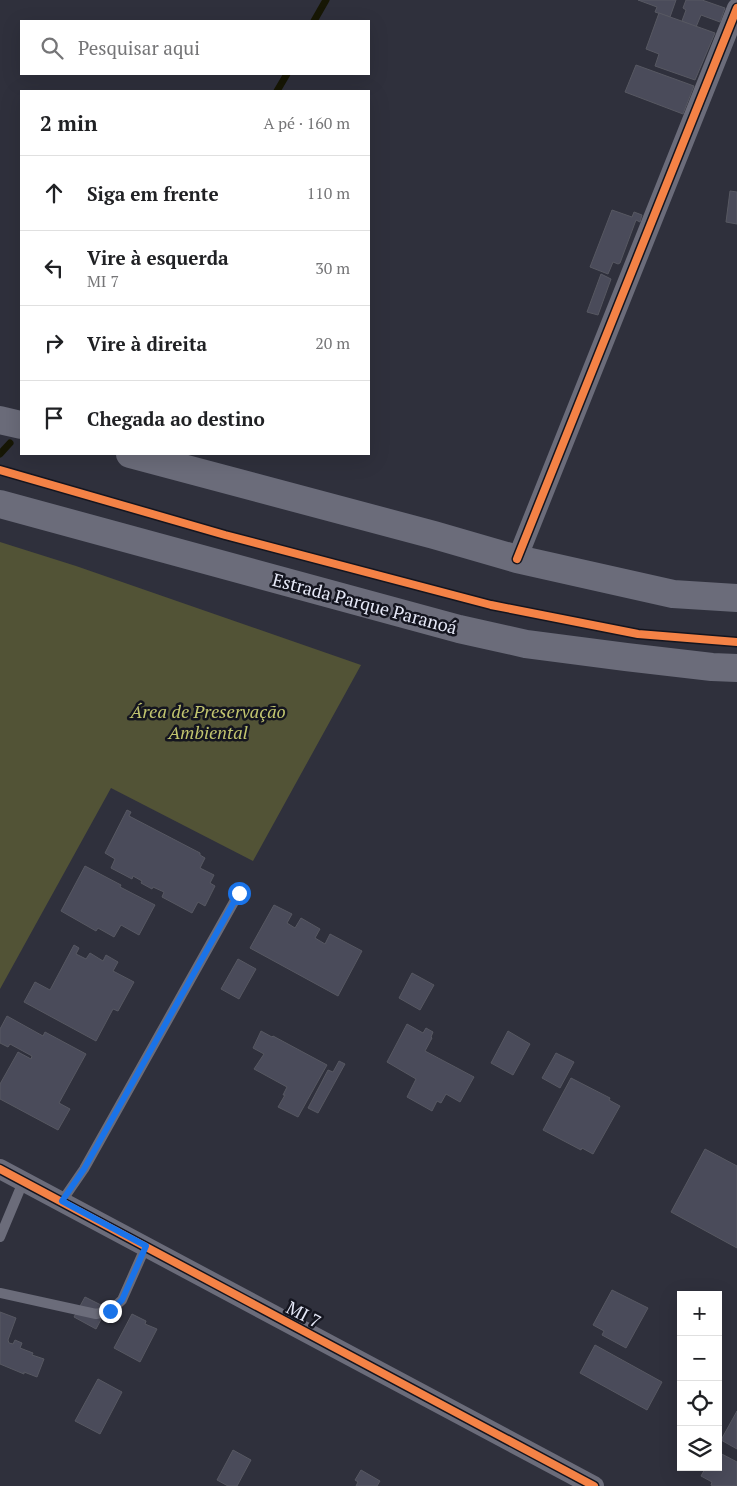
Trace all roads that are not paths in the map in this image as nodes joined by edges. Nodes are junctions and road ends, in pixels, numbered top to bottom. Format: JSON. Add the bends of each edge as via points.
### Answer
{"nodes":[{"id":1,"x":737,"y":8,"type":"edge"},
{"id":2,"x":0,"y":420,"type":"edge"},
{"id":3,"x":20,"y":425,"type":"edge"},
{"id":4,"x":134,"y":455,"type":"edge"},
{"id":5,"x":0,"y":504,"type":"edge"},
{"id":6,"x":517,"y":559,"type":"junction"},
{"id":7,"x":737,"y":598,"type":"edge"},
{"id":8,"x":737,"y":668,"type":"edge"},
{"id":9,"x":239,"y":893,"type":"dead end"},
{"id":10,"x":0,"y":1169,"type":"edge"},
{"id":11,"x":23,"y":1182,"type":"junction"},
{"id":12,"x":62,"y":1201,"type":"junction"},
{"id":13,"x":0,"y":1238,"type":"edge"},
{"id":14,"x":146,"y":1246,"type":"junction"},
{"id":15,"x":0,"y":1293,"type":"edge"},
{"id":16,"x":594,"y":1486,"type":"edge"}],
"edges":[{"from":1,"to":6,"type":"street"},
{"from":2,"to":3,"type":"main road"},
{"from":4,"to":6,"type":"main road"},
{"from":5,"to":8,"type":"main road","name":"Estrada Parque Paranoá","via":[[526,644]]},
{"from":6,"to":7,"type":"main road","via":[[673,594]]},
{"from":9,"to":12,"type":"lane","via":[[84,1169]]},
{"from":10,"to":11,"type":"street","name":"MI 7"},
{"from":11,"to":12,"type":"street","name":"MI 7"},
{"from":11,"to":13,"type":"lane"},
{"from":12,"to":14,"type":"street","name":"MI 7"},
{"from":14,"to":15,"type":"lane","via":[[122,1300],[110,1311],[96,1314]]},
{"from":14,"to":16,"type":"street","name":"MI 7"}]}
